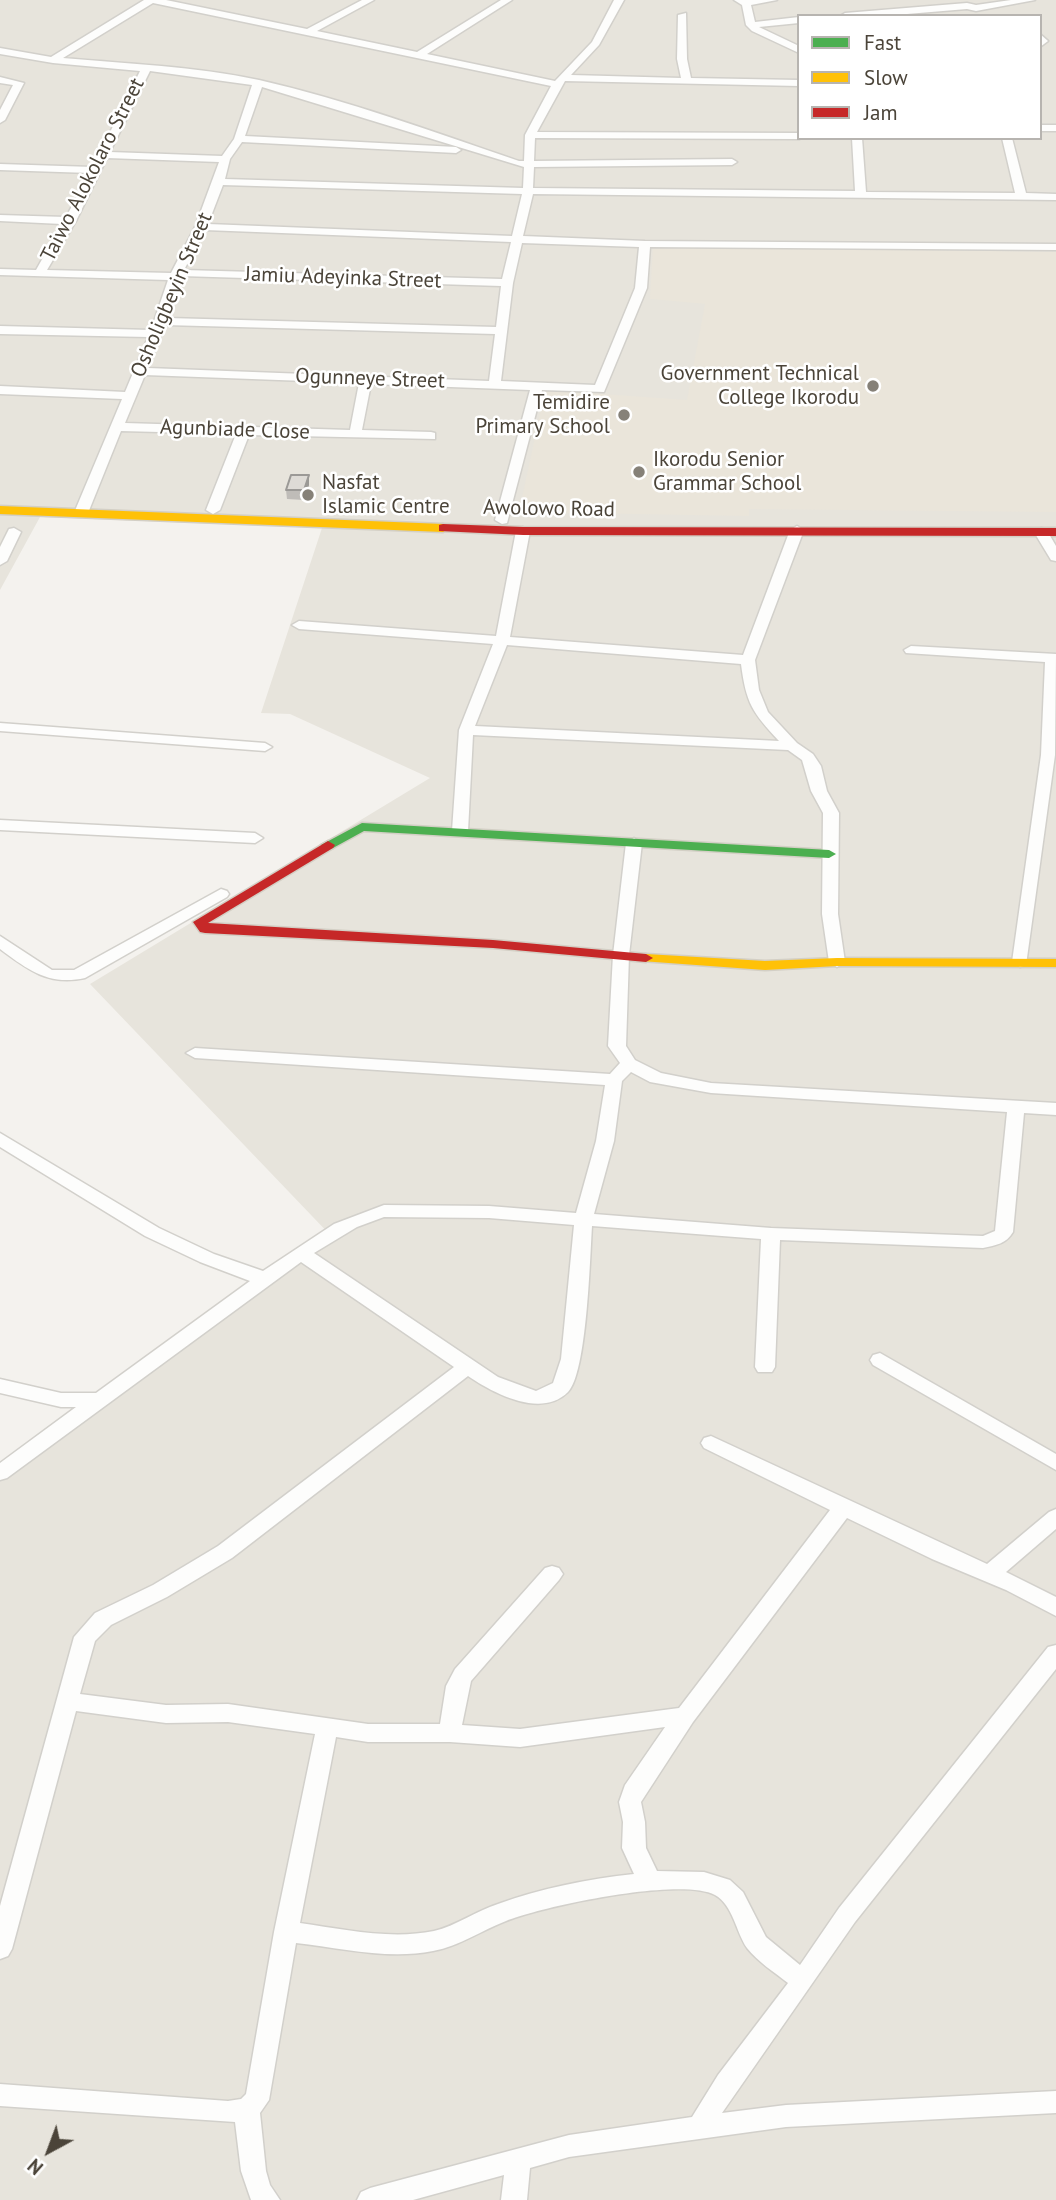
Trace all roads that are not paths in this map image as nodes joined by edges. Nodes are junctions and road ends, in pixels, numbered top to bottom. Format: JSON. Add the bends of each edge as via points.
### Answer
{"nodes":[{"id":1,"x":152,"y":0,"type":"edge"},
{"id":2,"x":350,"y":0,"type":"edge"},
{"id":3,"x":507,"y":0,"type":"edge"},
{"id":4,"x":612,"y":0,"type":"edge"},
{"id":5,"x":618,"y":0,"type":"edge"},
{"id":6,"x":772,"y":0,"type":"edge"},
{"id":7,"x":1030,"y":0,"type":"edge"},
{"id":8,"x":367,"y":1,"type":"edge"},
{"id":9,"x":742,"y":1,"type":"edge"},
{"id":10,"x":976,"y":8,"type":"junction"},
{"id":11,"x":872,"y":14,"type":"edge"},
{"id":12,"x":989,"y":14,"type":"edge"},
{"id":13,"x":683,"y":15,"type":"dead end"},
{"id":14,"x":797,"y":20,"type":"edge"},
{"id":15,"x":751,"y":25,"type":"junction"},
{"id":16,"x":309,"y":32,"type":"junction"},
{"id":17,"x":797,"y":49,"type":"edge"},
{"id":18,"x":0,"y":51,"type":"edge"},
{"id":19,"x":421,"y":54,"type":"junction"},
{"id":20,"x":53,"y":60,"type":"junction"},
{"id":21,"x":147,"y":67,"type":"junction"},
{"id":22,"x":0,"y":80,"type":"edge"},
{"id":23,"x":687,"y":80,"type":"junction"},
{"id":24,"x":560,"y":81,"type":"junction"},
{"id":25,"x":258,"y":83,"type":"junction"},
{"id":26,"x":797,"y":83,"type":"edge"},
{"id":27,"x":0,"y":120,"type":"edge"},
{"id":28,"x":530,"y":135,"type":"junction"},
{"id":29,"x":797,"y":136,"type":"edge"},
{"id":30,"x":239,"y":139,"type":"junction"},
{"id":31,"x":857,"y":140,"type":"edge"},
{"id":32,"x":1007,"y":140,"type":"edge"},
{"id":33,"x":477,"y":151,"type":"junction"},
{"id":34,"x":103,"y":155,"type":"junction"},
{"id":35,"x":225,"y":159,"type":"junction"},
{"id":36,"x":732,"y":162,"type":"dead end"},
{"id":37,"x":529,"y":164,"type":"junction"},
{"id":38,"x":0,"y":167,"type":"edge"},
{"id":39,"x":95,"y":170,"type":"junction"},
{"id":40,"x":219,"y":182,"type":"junction"},
{"id":41,"x":528,"y":191,"type":"junction"},
{"id":42,"x":861,"y":196,"type":"junction"},
{"id":43,"x":1021,"y":197,"type":"junction"},
{"id":44,"x":1056,"y":197,"type":"edge"},
{"id":45,"x":0,"y":218,"type":"edge"},
{"id":46,"x":71,"y":221,"type":"junction"},
{"id":47,"x":201,"y":227,"type":"junction"},
{"id":48,"x":517,"y":238,"type":"junction"},
{"id":49,"x":645,"y":244,"type":"junction"},
{"id":50,"x":1056,"y":247,"type":"edge"},
{"id":51,"x":0,"y":272,"type":"edge"},
{"id":52,"x":40,"y":273,"type":"junction"},
{"id":53,"x":177,"y":275,"type":"junction"},
{"id":54,"x":507,"y":283,"type":"junction"},
{"id":55,"x":161,"y":321,"type":"junction"},
{"id":56,"x":0,"y":330,"type":"edge"},
{"id":57,"x":502,"y":331,"type":"junction"},
{"id":58,"x":154,"y":334,"type":"junction"},
{"id":59,"x":140,"y":371,"type":"junction"},
{"id":60,"x":366,"y":379,"type":"junction"},
{"id":61,"x":495,"y":384,"type":"junction"},
{"id":62,"x":537,"y":388,"type":"junction"},
{"id":63,"x":0,"y":390,"type":"edge"},
{"id":64,"x":129,"y":396,"type":"junction"},
{"id":65,"x":116,"y":426,"type":"junction"},
{"id":66,"x":244,"y":431,"type":"junction"},
{"id":67,"x":355,"y":434,"type":"junction"},
{"id":68,"x":431,"y":436,"type":"dead end"},
{"id":69,"x":0,"y":502,"type":"edge"},
{"id":70,"x":82,"y":509,"type":"junction"},
{"id":71,"x":0,"y":510,"type":"edge"},
{"id":72,"x":213,"y":510,"type":"junction"},
{"id":73,"x":502,"y":520,"type":"junction"},
{"id":74,"x":851,"y":528,"type":"junction"},
{"id":75,"x":797,"y":530,"type":"junction"},
{"id":76,"x":1051,"y":530,"type":"edge"},
{"id":77,"x":523,"y":531,"type":"junction"},
{"id":78,"x":14,"y":532,"type":"dead end"},
{"id":79,"x":1056,"y":557,"type":"edge"},
{"id":80,"x":0,"y":561,"type":"edge"},
{"id":81,"x":299,"y":625,"type":"dead end"},
{"id":82,"x":502,"y":640,"type":"junction"},
{"id":83,"x":911,"y":650,"type":"dead end"},
{"id":84,"x":1054,"y":659,"type":"edge"},
{"id":85,"x":748,"y":660,"type":"junction"},
{"id":86,"x":0,"y":727,"type":"edge"},
{"id":87,"x":466,"y":730,"type":"junction"},
{"id":88,"x":792,"y":746,"type":"junction"},
{"id":89,"x":265,"y":747,"type":"dead end"},
{"id":90,"x":1052,"y":755,"type":"edge"},
{"id":91,"x":0,"y":825,"type":"edge"},
{"id":92,"x":460,"y":831,"type":"junction"},
{"id":93,"x":255,"y":838,"type":"dead end"},
{"id":94,"x":634,"y":843,"type":"junction"},
{"id":95,"x":829,"y":853,"type":"junction"},
{"id":96,"x":221,"y":894,"type":"dead end"},
{"id":97,"x":0,"y":941,"type":"edge"},
{"id":98,"x":621,"y":955,"type":"junction"},
{"id":99,"x":837,"y":962,"type":"junction"},
{"id":100,"x":1020,"y":962,"type":"junction"},
{"id":101,"x":1056,"y":963,"type":"edge"},
{"id":102,"x":195,"y":1053,"type":"dead end"},
{"id":103,"x":629,"y":1064,"type":"junction"},
{"id":104,"x":614,"y":1080,"type":"junction"},
{"id":105,"x":1016,"y":1108,"type":"junction"},
{"id":106,"x":1056,"y":1110,"type":"edge"},
{"id":107,"x":0,"y":1139,"type":"edge"},
{"id":108,"x":584,"y":1218,"type":"junction"},
{"id":109,"x":771,"y":1234,"type":"junction"},
{"id":110,"x":301,"y":1253,"type":"junction"},
{"id":111,"x":265,"y":1279,"type":"junction"},
{"id":112,"x":880,"y":1360,"type":"dead end"},
{"id":113,"x":467,"y":1367,"type":"junction"},
{"id":114,"x":765,"y":1367,"type":"dead end"},
{"id":115,"x":0,"y":1385,"type":"edge"},
{"id":116,"x":99,"y":1400,"type":"junction"},
{"id":117,"x":711,"y":1443,"type":"dead end"},
{"id":118,"x":1056,"y":1463,"type":"edge"},
{"id":119,"x":0,"y":1472,"type":"edge"},
{"id":120,"x":843,"y":1508,"type":"junction"},
{"id":121,"x":1056,"y":1517,"type":"edge"},
{"id":122,"x":552,"y":1574,"type":"dead end"},
{"id":123,"x":990,"y":1574,"type":"junction"},
{"id":124,"x":1056,"y":1608,"type":"edge"},
{"id":125,"x":1056,"y":1653,"type":"edge"},
{"id":126,"x":68,"y":1700,"type":"junction"},
{"id":127,"x":685,"y":1716,"type":"junction"},
{"id":128,"x":327,"y":1729,"type":"junction"},
{"id":129,"x":450,"y":1733,"type":"junction"},
{"id":130,"x":650,"y":1882,"type":"junction"},
{"id":131,"x":5,"y":1914,"type":"edge"},
{"id":132,"x":286,"y":1931,"type":"junction"},
{"id":133,"x":0,"y":1949,"type":"edge"},
{"id":134,"x":803,"y":1981,"type":"junction"},
{"id":135,"x":0,"y":2095,"type":"edge"},
{"id":136,"x":1056,"y":2102,"type":"edge"},
{"id":137,"x":247,"y":2109,"type":"junction"},
{"id":138,"x":699,"y":2127,"type":"junction"},
{"id":139,"x":518,"y":2158,"type":"junction"},
{"id":140,"x":267,"y":2200,"type":"edge"},
{"id":141,"x":370,"y":2200,"type":"edge"},
{"id":142,"x":514,"y":2200,"type":"edge"}],
"edges":[{"from":1,"to":16,"type":"street"},
{"from":1,"to":20,"type":"street"},
{"from":2,"to":8,"type":"street"},
{"from":3,"to":19,"type":"street"},
{"from":4,"to":5,"type":"street"},
{"from":5,"to":24,"type":"street","via":[[596,43]]},
{"from":6,"to":9,"type":"street"},
{"from":7,"to":10,"type":"street"},
{"from":8,"to":16,"type":"street"},
{"from":9,"to":15,"type":"street"},
{"from":10,"to":11,"type":"street"},
{"from":10,"to":12,"type":"street"},
{"from":13,"to":23,"type":"street","via":[[682,60]]},
{"from":14,"to":15,"type":"street"},
{"from":15,"to":17,"type":"street"},
{"from":16,"to":19,"type":"street"},
{"from":18,"to":20,"type":"street"},
{"from":19,"to":24,"type":"street"},
{"from":20,"to":21,"type":"street"},
{"from":21,"to":25,"type":"street"},
{"from":21,"to":34,"type":"street","name":"Taiwo Alokolaro Street"},
{"from":22,"to":27,"type":"street","via":[[19,83]]},
{"from":23,"to":24,"type":"street"},
{"from":23,"to":26,"type":"street"},
{"from":24,"to":28,"type":"street"},
{"from":25,"to":30,"type":"street","name":"Osholigbeyin Street"},
{"from":25,"to":33,"type":"street"},
{"from":28,"to":29,"type":"street"},
{"from":28,"to":37,"type":"street"},
{"from":30,"to":33,"type":"street"},
{"from":30,"to":35,"type":"street","name":"Osholigbeyin Street"},
{"from":31,"to":42,"type":"street"},
{"from":32,"to":43,"type":"street"},
{"from":33,"to":37,"type":"street"},
{"from":34,"to":35,"type":"street"},
{"from":34,"to":39,"type":"street","name":"Taiwo Alokolaro Street"},
{"from":35,"to":40,"type":"street","name":"Osholigbeyin Street"},
{"from":36,"to":37,"type":"street"},
{"from":37,"to":41,"type":"street"},
{"from":38,"to":39,"type":"street"},
{"from":39,"to":46,"type":"street","name":"Taiwo Alokolaro Street"},
{"from":40,"to":41,"type":"street"},
{"from":40,"to":47,"type":"street","name":"Osholigbeyin Street"},
{"from":41,"to":42,"type":"street"},
{"from":41,"to":48,"type":"street"},
{"from":42,"to":43,"type":"street"},
{"from":43,"to":44,"type":"street"},
{"from":45,"to":46,"type":"street"},
{"from":46,"to":52,"type":"street","name":"Taiwo Alokolaro Street"},
{"from":47,"to":48,"type":"street"},
{"from":47,"to":53,"type":"street","name":"Osholigbeyin Street"},
{"from":48,"to":49,"type":"street"},
{"from":48,"to":54,"type":"street"},
{"from":49,"to":50,"type":"street"},
{"from":49,"to":62,"type":"street","name":"Ogunneye Street","via":[[641,288],[600,389]]},
{"from":51,"to":52,"type":"street","name":"Jamiu Adeyinka Street"},
{"from":52,"to":53,"type":"street","name":"Jamiu Adeyinka Street"},
{"from":53,"to":54,"type":"street","name":"Jamiu Adeyinka Street"},
{"from":53,"to":55,"type":"street","name":"Osholigbeyin Street"},
{"from":54,"to":57,"type":"street"},
{"from":55,"to":57,"type":"street"},
{"from":55,"to":58,"type":"street","name":"Osholigbeyin Street"},
{"from":56,"to":58,"type":"street"},
{"from":57,"to":61,"type":"street"},
{"from":58,"to":59,"type":"street","name":"Osholigbeyin Street"},
{"from":59,"to":60,"type":"street","name":"Ogunneye Street"},
{"from":59,"to":64,"type":"street","name":"Osholigbeyin Street"},
{"from":60,"to":61,"type":"street","name":"Ogunneye Street"},
{"from":60,"to":67,"type":"street"},
{"from":61,"to":62,"type":"street","name":"Ogunneye Street"},
{"from":62,"to":73,"type":"street"},
{"from":63,"to":64,"type":"street"},
{"from":64,"to":65,"type":"street","name":"Osholigbeyin Street"},
{"from":65,"to":66,"type":"street","name":"Agunbiade Close"},
{"from":65,"to":70,"type":"street","name":"Osholigbeyin Street"},
{"from":66,"to":67,"type":"street","name":"Agunbiade Close"},
{"from":66,"to":72,"type":"street"},
{"from":67,"to":68,"type":"street","name":"Agunbiade Close"},
{"from":69,"to":70,"type":"main road","name":"Awolowo Road"},
{"from":70,"to":71,"type":"main road","name":"Awolowo Road"},
{"from":70,"to":72,"type":"main road","name":"Awolowo Road"},
{"from":70,"to":77,"type":"main road","name":"Awolowo Road"},
{"from":72,"to":73,"type":"main road","name":"Awolowo Road"},
{"from":73,"to":74,"type":"main road","name":"Awolowo Road"},
{"from":74,"to":75,"type":"main road","name":"Awolowo Road"},
{"from":74,"to":76,"type":"main road","name":"Awolowo Road"},
{"from":75,"to":77,"type":"main road","name":"Awolowo Road"},
{"from":75,"to":85,"type":"street"},
{"from":76,"to":79,"type":"street"},
{"from":77,"to":82,"type":"street"},
{"from":78,"to":80,"type":"street"},
{"from":81,"to":82,"type":"street"},
{"from":82,"to":85,"type":"street"},
{"from":82,"to":87,"type":"street"},
{"from":83,"to":84,"type":"street"},
{"from":84,"to":90,"type":"street"},
{"from":85,"to":88,"type":"street","via":[[761,713]]},
{"from":86,"to":89,"type":"street"},
{"from":87,"to":88,"type":"street"},
{"from":87,"to":92,"type":"street"},
{"from":88,"to":95,"type":"street","via":[[808,757],[831,813]]},
{"from":90,"to":100,"type":"street"},
{"from":91,"to":93,"type":"street"},
{"from":92,"to":94,"type":"main road"},
{"from":92,"to":98,"type":"main road","via":[[378,825],[353,830],[200,922],[205,929]]},
{"from":94,"to":95,"type":"main road"},
{"from":94,"to":98,"type":"street"},
{"from":95,"to":99,"type":"street"},
{"from":96,"to":97,"type":"street","via":[[65,979],[48,976]]},
{"from":98,"to":99,"type":"main road","via":[[715,965]]},
{"from":98,"to":103,"type":"street","via":[[617,1046]]},
{"from":99,"to":100,"type":"main road"},
{"from":100,"to":101,"type":"main road"},
{"from":102,"to":104,"type":"street"},
{"from":103,"to":104,"type":"street"},
{"from":103,"to":105,"type":"street","via":[[656,1078],[710,1088]]},
{"from":104,"to":108,"type":"street","via":[[605,1141]]},
{"from":105,"to":106,"type":"street"},
{"from":105,"to":109,"type":"street","via":[[1000,1237],[984,1242]]},
{"from":107,"to":111,"type":"street","via":[[152,1232]]},
{"from":108,"to":109,"type":"street"},
{"from":108,"to":110,"type":"street","via":[[384,1211],[345,1224]]},
{"from":108,"to":113,"type":"street","via":[[571,1359],[561,1387],[535,1398]]},
{"from":109,"to":114,"type":"street"},
{"from":110,"to":111,"type":"street"},
{"from":110,"to":113,"type":"street"},
{"from":111,"to":116,"type":"street"},
{"from":112,"to":118,"type":"street"},
{"from":113,"to":126,"type":"street","via":[[225,1552],[89,1630]]},
{"from":115,"to":116,"type":"street","via":[[61,1400]]},
{"from":116,"to":119,"type":"street"},
{"from":117,"to":120,"type":"street"},
{"from":120,"to":123,"type":"street"},
{"from":120,"to":127,"type":"street"},
{"from":121,"to":123,"type":"street"},
{"from":122,"to":129,"type":"street","via":[[463,1675]]},
{"from":123,"to":124,"type":"street"},
{"from":125,"to":134,"type":"street","via":[[891,1857]]},
{"from":126,"to":128,"type":"street","via":[[166,1714],[228,1713]]},
{"from":126,"to":131,"type":"street"},
{"from":127,"to":129,"type":"street","via":[[520,1738]]},
{"from":127,"to":130,"type":"street","via":[[630,1802],[634,1848]]},
{"from":128,"to":129,"type":"street"},
{"from":128,"to":132,"type":"street"},
{"from":130,"to":132,"type":"street","via":[[521,1906],[433,1942],[405,1944]]},
{"from":130,"to":134,"type":"street","via":[[724,1887],[757,1943]]},
{"from":131,"to":133,"type":"street"},
{"from":132,"to":137,"type":"street","via":[[257,2100]]},
{"from":134,"to":138,"type":"street"},
{"from":135,"to":137,"type":"street","via":[[228,2112]]},
{"from":136,"to":138,"type":"street","via":[[786,2116]]},
{"from":137,"to":140,"type":"street","via":[[255,2180]]},
{"from":138,"to":139,"type":"street"},
{"from":139,"to":141,"type":"street"},
{"from":139,"to":142,"type":"street"}]}
